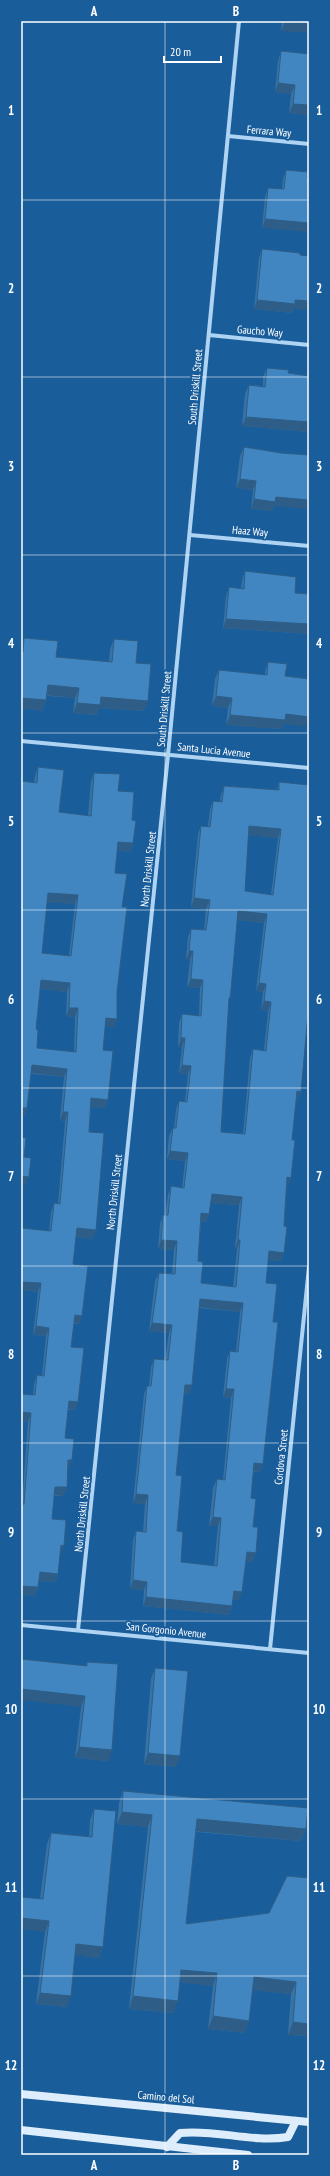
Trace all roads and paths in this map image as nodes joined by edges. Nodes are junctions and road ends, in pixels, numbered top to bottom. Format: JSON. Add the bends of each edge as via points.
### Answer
{"nodes":[{"id":1,"x":239,"y":21,"type":"edge"},
{"id":2,"x":228,"y":136,"type":"junction"},
{"id":3,"x":309,"y":144,"type":"edge"},
{"id":4,"x":209,"y":335,"type":"junction"},
{"id":5,"x":309,"y":345,"type":"edge"},
{"id":6,"x":190,"y":535,"type":"junction"},
{"id":7,"x":309,"y":546,"type":"edge"},
{"id":8,"x":21,"y":741,"type":"edge"},
{"id":9,"x":168,"y":755,"type":"junction"},
{"id":10,"x":309,"y":768,"type":"edge"},
{"id":11,"x":309,"y":1267,"type":"edge"},
{"id":12,"x":21,"y":1625,"type":"edge"},
{"id":13,"x":78,"y":1630,"type":"junction"},
{"id":14,"x":270,"y":1649,"type":"junction"},
{"id":15,"x":309,"y":1652,"type":"edge"},
{"id":16,"x":21,"y":2094,"type":"edge"},
{"id":17,"x":296,"y":2121,"type":"junction"},
{"id":18,"x":309,"y":2122,"type":"edge"},
{"id":19,"x":21,"y":2130,"type":"edge"},
{"id":20,"x":167,"y":2146,"type":"junction"},
{"id":21,"x":248,"y":2155,"type":"edge"}],
"edges":[{"from":1,"to":2,"type":"street","name":"South Driskill Street"},
{"from":2,"to":3,"type":"street","name":"Ferrara Way"},
{"from":2,"to":4,"type":"street","name":"South Driskill Street"},
{"from":4,"to":5,"type":"street","name":"Gaucho Way"},
{"from":4,"to":6,"type":"street","name":"South Driskill Street"},
{"from":6,"to":7,"type":"street","name":"Haaz Way"},
{"from":6,"to":9,"type":"street","name":"South Driskill Street"},
{"from":8,"to":9,"type":"street","name":"Santa Lucia Avenue"},
{"from":9,"to":10,"type":"street","name":"Santa Lucia Avenue"},
{"from":9,"to":13,"type":"street","name":"North Driskill Street"},
{"from":11,"to":14,"type":"street","name":"Cordova Street"},
{"from":12,"to":13,"type":"street","name":"San Gorgonio Avenue"},
{"from":13,"to":14,"type":"street","name":"San Gorgonio Avenue"},
{"from":14,"to":15,"type":"street","name":"San Gorgonio Avenue"},
{"from":16,"to":17,"type":"street","name":"Camino del Sol"},
{"from":17,"to":18,"type":"street","name":"Camino del Sol"},
{"from":17,"to":20,"type":"street","via":[[288,2136],[275,2139],[199,2131],[180,2133]]},
{"from":19,"to":20,"type":"street"},
{"from":20,"to":21,"type":"street"}]}
